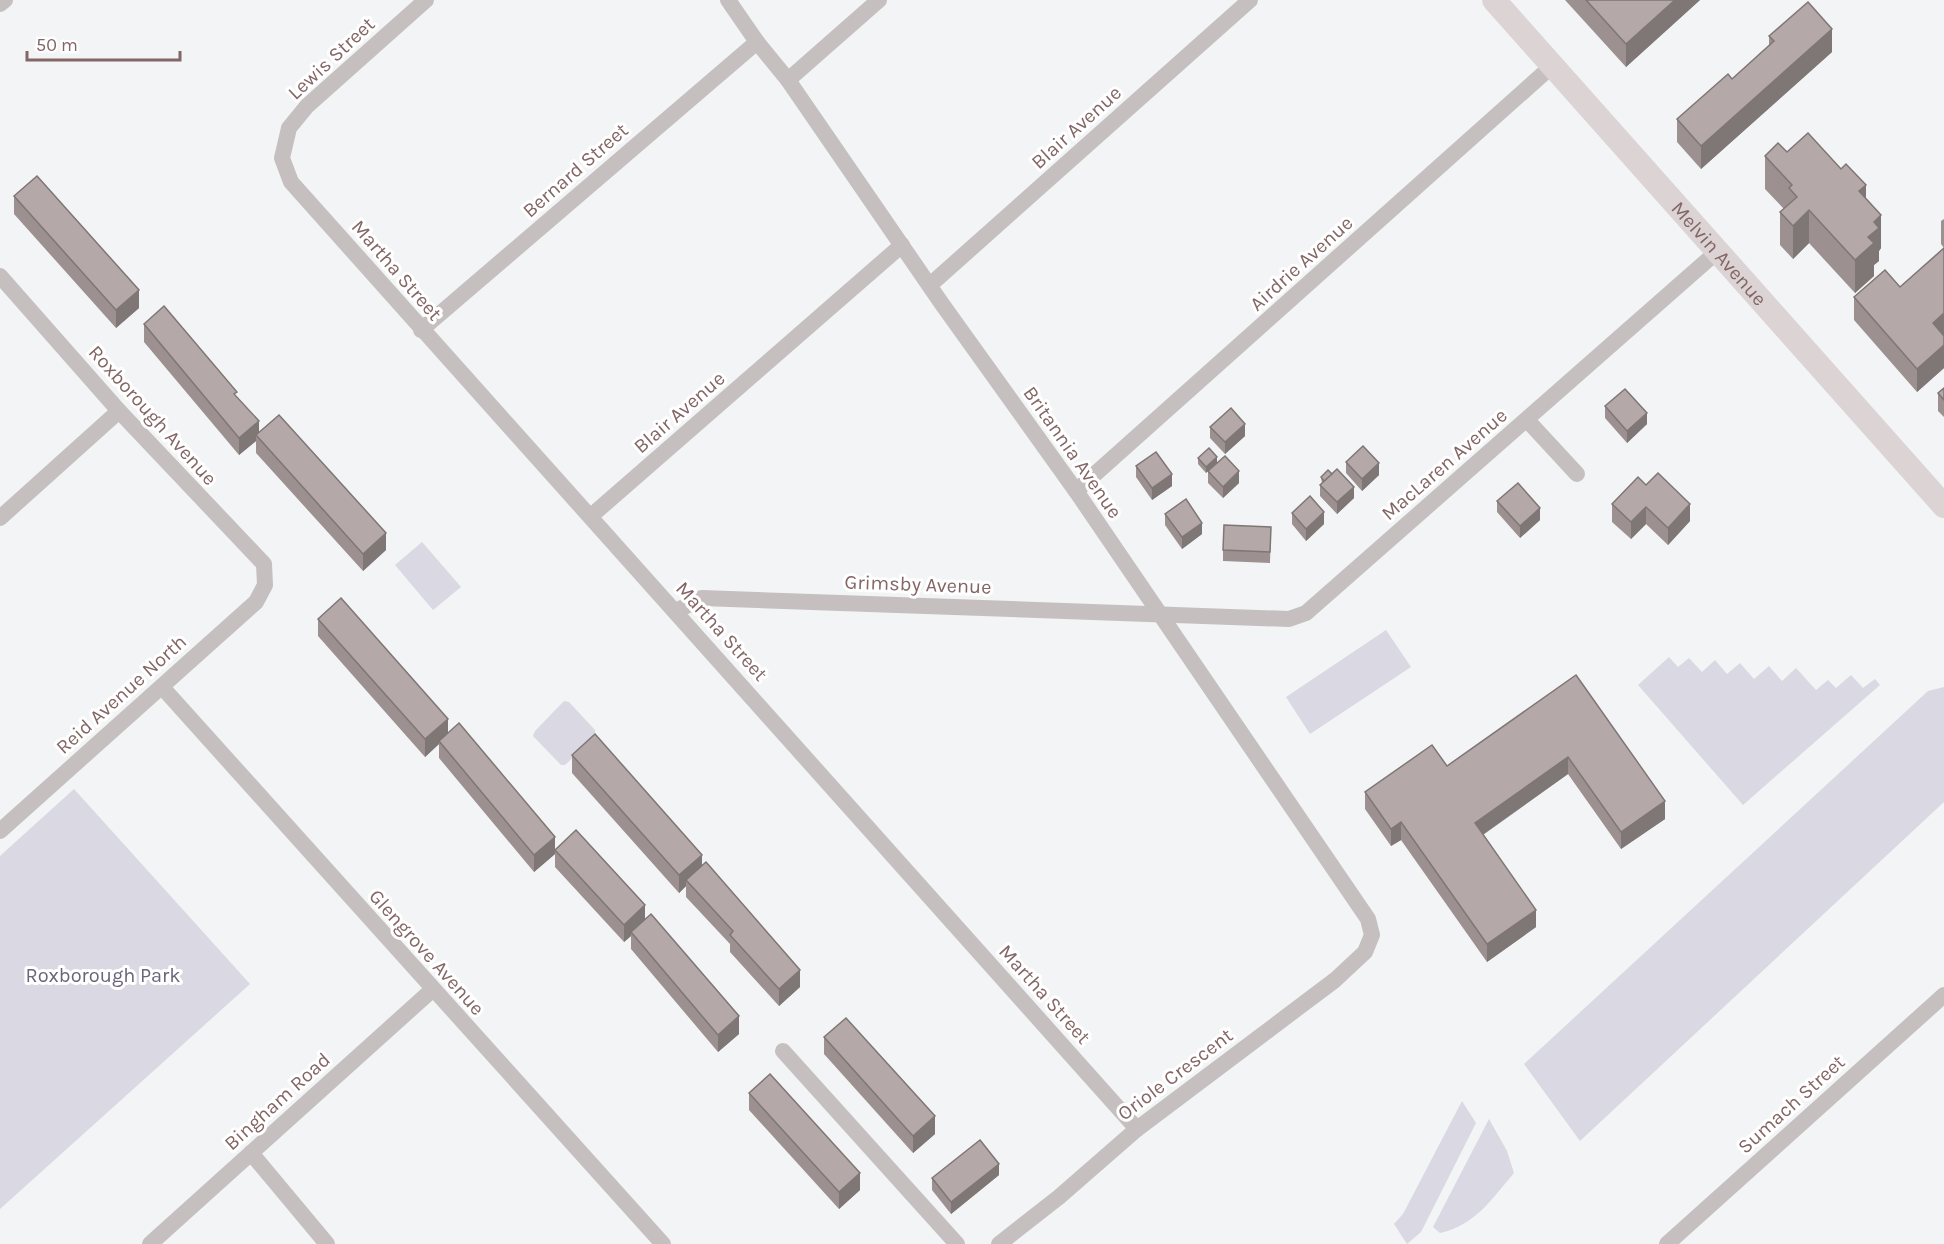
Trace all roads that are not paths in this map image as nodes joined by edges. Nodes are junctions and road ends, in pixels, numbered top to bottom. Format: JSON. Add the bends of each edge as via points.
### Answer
{"nodes":[{"id":1,"x":5,"y":0,"type":"edge"},
{"id":2,"x":426,"y":0,"type":"edge"},
{"id":3,"x":728,"y":0,"type":"edge"},
{"id":4,"x":879,"y":0,"type":"edge"},
{"id":5,"x":1250,"y":0,"type":"edge"},
{"id":6,"x":1494,"y":0,"type":"edge"},
{"id":7,"x":0,"y":4,"type":"edge"},
{"id":8,"x":757,"y":42,"type":"junction"},
{"id":9,"x":1553,"y":65,"type":"junction"},
{"id":10,"x":788,"y":80,"type":"junction"},
{"id":11,"x":282,"y":158,"type":"joint"},
{"id":12,"x":902,"y":245,"type":"junction"},
{"id":13,"x":1719,"y":250,"type":"junction"},
{"id":14,"x":0,"y":276,"type":"edge"},
{"id":15,"x":930,"y":285,"type":"junction"},
{"id":16,"x":422,"y":330,"type":"junction"},
{"id":17,"x":119,"y":411,"type":"junction"},
{"id":18,"x":1527,"y":420,"type":"junction"},
{"id":19,"x":1577,"y":474,"type":"dead end"},
{"id":20,"x":1076,"y":491,"type":"junction"},
{"id":21,"x":1944,"y":506,"type":"edge"},
{"id":22,"x":591,"y":516,"type":"junction"},
{"id":23,"x":0,"y":519,"type":"edge"},
{"id":24,"x":265,"y":585,"type":"joint"},
{"id":25,"x":676,"y":611,"type":"junction"},
{"id":26,"x":1162,"y":614,"type":"junction"},
{"id":27,"x":162,"y":687,"type":"junction"},
{"id":28,"x":0,"y":831,"type":"edge"},
{"id":29,"x":1372,"y":935,"type":"joint"},
{"id":30,"x":432,"y":990,"type":"junction"},
{"id":31,"x":1944,"y":995,"type":"edge"},
{"id":32,"x":783,"y":1051,"type":"dead end"},
{"id":33,"x":1137,"y":1129,"type":"junction"},
{"id":34,"x":251,"y":1153,"type":"junction"},
{"id":35,"x":150,"y":1244,"type":"edge"},
{"id":36,"x":327,"y":1244,"type":"edge"},
{"id":37,"x":663,"y":1244,"type":"edge"},
{"id":38,"x":957,"y":1244,"type":"edge"},
{"id":39,"x":999,"y":1244,"type":"edge"},
{"id":40,"x":1667,"y":1244,"type":"edge"}],
"edges":[{"from":1,"to":7,"type":"street"},
{"from":2,"to":11,"type":"street","name":"Lewis Street","via":[[307,106],[289,128]]},
{"from":3,"to":8,"type":"street","name":"Britannia Avenue"},
{"from":4,"to":10,"type":"street"},
{"from":5,"to":15,"type":"street","name":"Blair Avenue"},
{"from":6,"to":9,"type":"street","name":"Melvin Avenue"},
{"from":8,"to":10,"type":"street","name":"Britannia Avenue"},
{"from":8,"to":16,"type":"street","name":"Bernard Street"},
{"from":9,"to":13,"type":"street","name":"Melvin Avenue"},
{"from":9,"to":20,"type":"street","name":"Airdrie Avenue"},
{"from":10,"to":12,"type":"street","name":"Britannia Avenue"},
{"from":11,"to":16,"type":"street","name":"Martha Street","via":[[291,182]]},
{"from":12,"to":15,"type":"street","name":"Britannia Avenue"},
{"from":12,"to":22,"type":"street","name":"Blair Avenue"},
{"from":13,"to":18,"type":"street","name":"MacLaren Avenue"},
{"from":13,"to":21,"type":"street","name":"Melvin Avenue"},
{"from":14,"to":17,"type":"street","name":"Roxborough Avenue"},
{"from":15,"to":20,"type":"street","name":"Britannia Avenue"},
{"from":16,"to":22,"type":"street","name":"Martha Street"},
{"from":17,"to":23,"type":"street"},
{"from":17,"to":24,"type":"street","name":"Roxborough Avenue","via":[[264,564]]},
{"from":18,"to":19,"type":"street"},
{"from":18,"to":26,"type":"street","name":"MacLaren Avenue","via":[[1306,613],[1289,619]]},
{"from":20,"to":26,"type":"street","name":"Britannia Avenue"},
{"from":22,"to":25,"type":"street","name":"Martha Street"},
{"from":24,"to":27,"type":"street","name":"Reid Avenue North","via":[[256,602]]},
{"from":25,"to":26,"type":"street","name":"Grimsby Avenue","via":[[702,598]]},
{"from":25,"to":33,"type":"street","name":"Martha Street"},
{"from":26,"to":29,"type":"street","name":"Britannia Avenue","via":[[1363,911]]},
{"from":27,"to":28,"type":"street","name":"Reid Avenue North"},
{"from":27,"to":30,"type":"street","name":"Glengrove Avenue"},
{"from":29,"to":33,"type":"street","name":"Oriole Crescent","via":[[1365,952],[1335,980]]},
{"from":30,"to":34,"type":"street","name":"Bingham Road"},
{"from":30,"to":37,"type":"street","name":"Glengrove Avenue"},
{"from":31,"to":40,"type":"street","name":"Sumach Street"},
{"from":32,"to":38,"type":"street"},
{"from":33,"to":39,"type":"street","name":"Oriole Crescent"},
{"from":34,"to":35,"type":"street","name":"Bingham Road"},
{"from":34,"to":36,"type":"street"}]}
